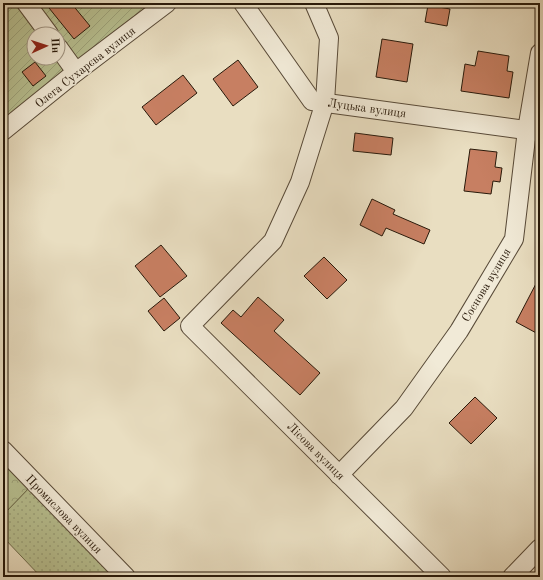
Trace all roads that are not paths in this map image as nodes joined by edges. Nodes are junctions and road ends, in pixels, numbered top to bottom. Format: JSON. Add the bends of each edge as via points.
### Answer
{"nodes":[{"id":1,"x":26,"y":3,"type":"edge"},
{"id":2,"x":167,"y":3,"type":"edge"},
{"id":3,"x":243,"y":3,"type":"edge"},
{"id":4,"x":314,"y":3,"type":"edge"},
{"id":5,"x":43,"y":26,"type":"edge"},
{"id":6,"x":540,"y":53,"type":"edge"},
{"id":7,"x":66,"y":58,"type":"edge"},
{"id":8,"x":76,"y":72,"type":"junction"},
{"id":9,"x":326,"y":102,"type":"junction"},
{"id":10,"x":3,"y":131,"type":"edge"},
{"id":11,"x":534,"y":131,"type":"edge"},
{"id":12,"x":3,"y":450,"type":"edge"},
{"id":13,"x":339,"y":475,"type":"junction"},
{"id":14,"x":540,"y":548,"type":"edge"},
{"id":15,"x":126,"y":577,"type":"edge"},
{"id":16,"x":442,"y":577,"type":"edge"},
{"id":17,"x":512,"y":577,"type":"edge"}],
"edges":[{"from":1,"to":5,"type":"street"},
{"from":2,"to":8,"type":"street","name":"Олега Сухарєва вулиця"},
{"from":3,"to":9,"type":"street","name":"Луцька вулиця","via":[[312,101]]},
{"from":4,"to":9,"type":"street","via":[[329,38]]},
{"from":6,"to":11,"type":"street","name":"Соснова вулиця"},
{"from":7,"to":8,"type":"street"},
{"from":8,"to":10,"type":"street","name":"Олега Сухарєва вулиця"},
{"from":9,"to":11,"type":"street","name":"Луцька вулиця"},
{"from":9,"to":13,"type":"street","name":"Лісова вулиця","via":[[300,182],[273,241],[190,326]]},
{"from":11,"to":13,"type":"street","name":"Соснова вулиця","via":[[514,239],[459,331],[404,408]]},
{"from":12,"to":15,"type":"street","name":"Промислова вулиця"},
{"from":13,"to":16,"type":"street","name":"Лісова вулиця"},
{"from":14,"to":17,"type":"street"}]}
